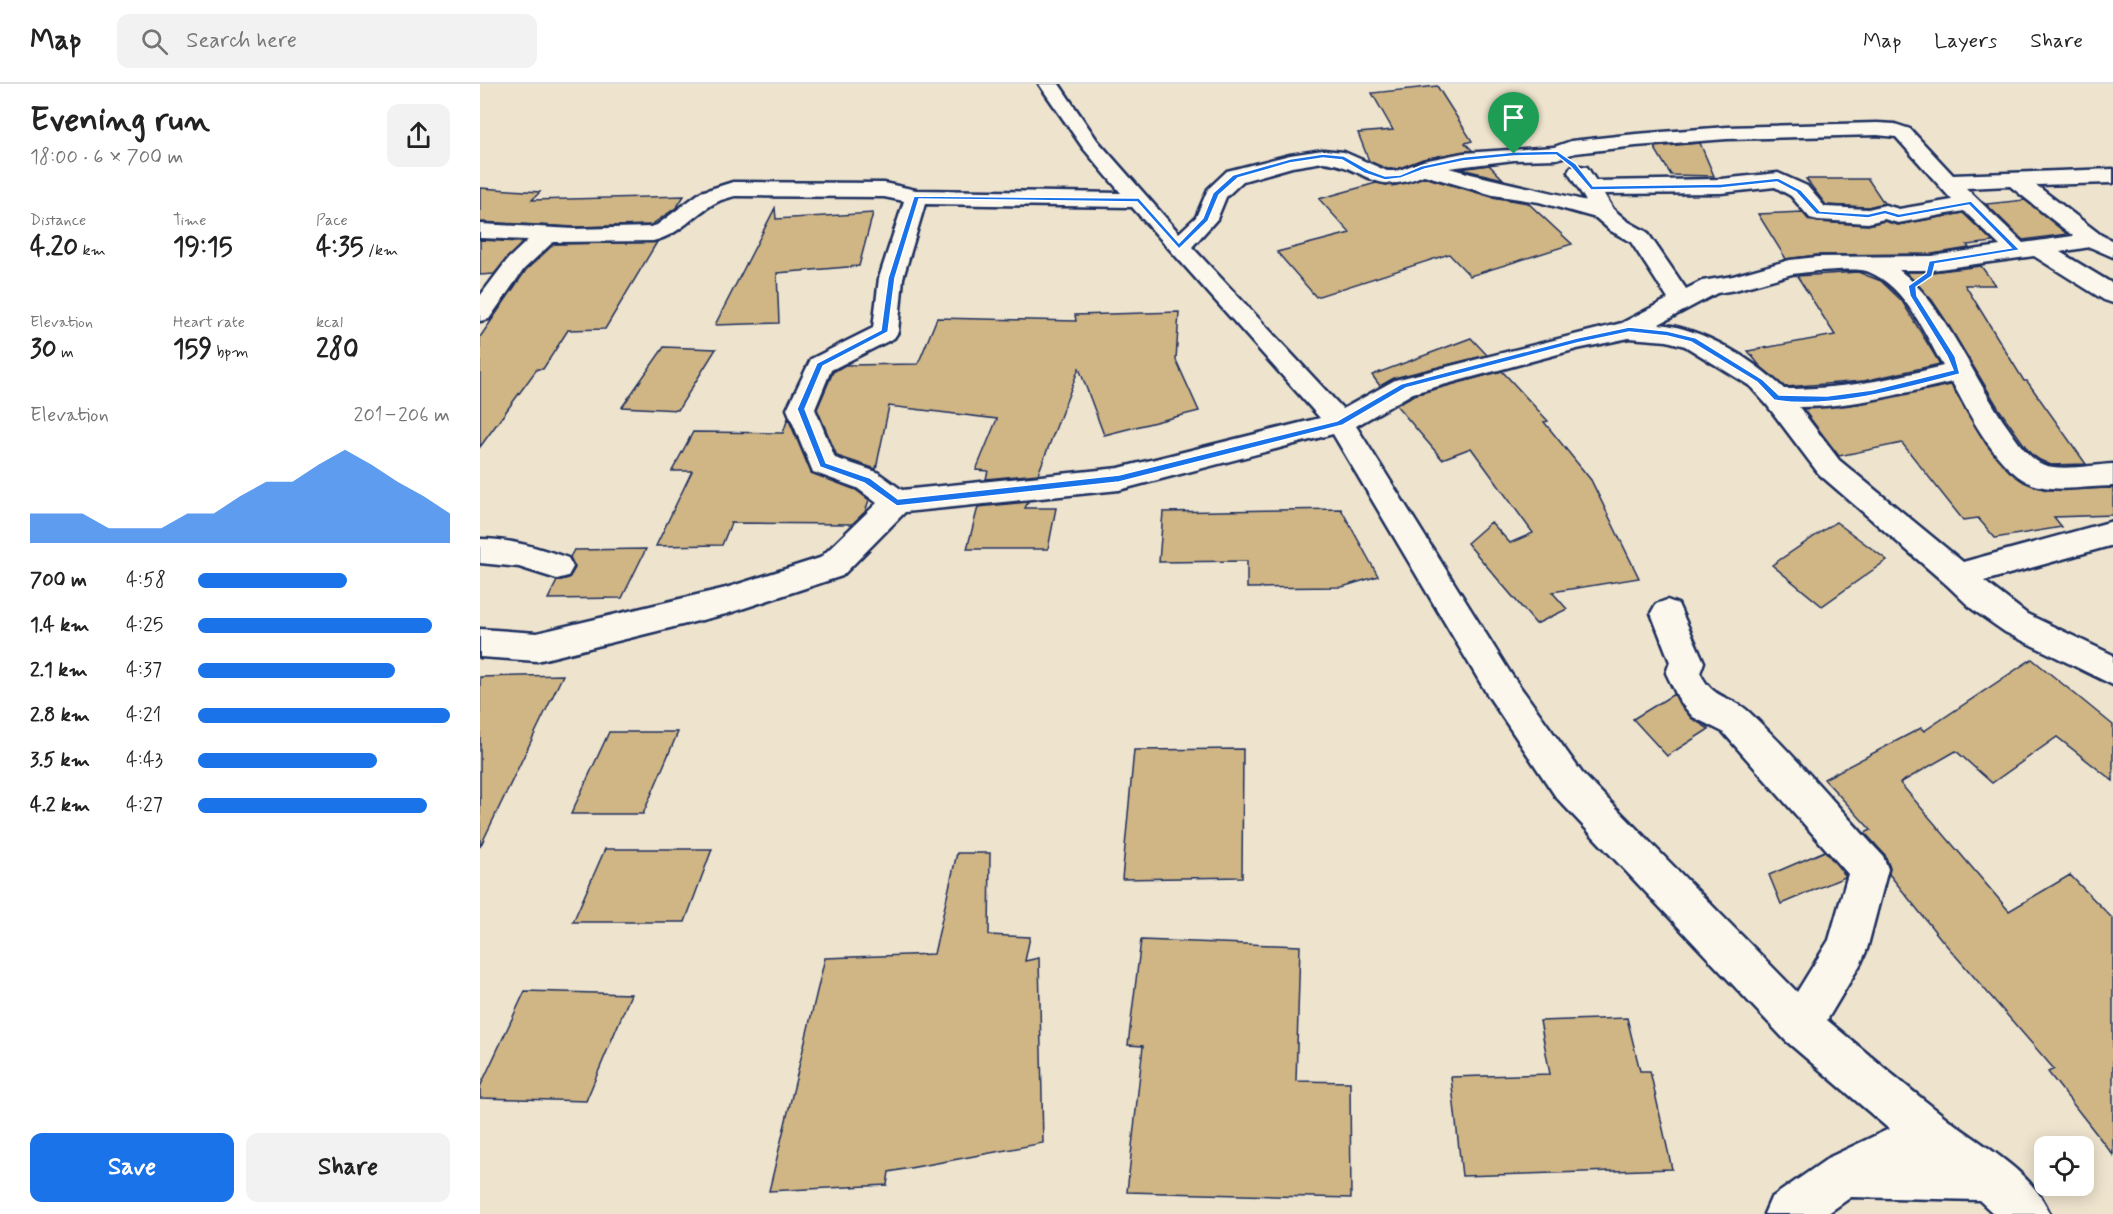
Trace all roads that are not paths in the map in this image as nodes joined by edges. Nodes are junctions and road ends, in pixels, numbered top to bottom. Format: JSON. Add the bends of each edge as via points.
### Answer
{"nodes":[{"id":1,"x":1049,"y":84,"type":"edge"},
{"id":2,"x":1557,"y":153,"type":"junction"},
{"id":3,"x":1423,"y":168,"type":"junction"},
{"id":4,"x":2113,"y":176,"type":"edge"},
{"id":5,"x":2014,"y":180,"type":"junction"},
{"id":6,"x":1947,"y":182,"type":"junction"},
{"id":7,"x":1591,"y":188,"type":"junction"},
{"id":8,"x":916,"y":197,"type":"junction"},
{"id":9,"x":1139,"y":200,"type":"junction"},
{"id":10,"x":1971,"y":202,"type":"junction"},
{"id":11,"x":1604,"y":213,"type":"junction"},
{"id":12,"x":1818,"y":213,"type":"junction"},
{"id":13,"x":1910,"y":229,"type":"junction"},
{"id":14,"x":480,"y":231,"type":"edge"},
{"id":15,"x":549,"y":233,"type":"junction"},
{"id":16,"x":2103,"y":245,"type":"edge"},
{"id":17,"x":1179,"y":247,"type":"junction"},
{"id":18,"x":2027,"y":249,"type":"junction"},
{"id":19,"x":1936,"y":262,"type":"junction"},
{"id":20,"x":1866,"y":264,"type":"junction"},
{"id":21,"x":2113,"y":295,"type":"edge"},
{"id":22,"x":1914,"y":296,"type":"junction"},
{"id":23,"x":1679,"y":304,"type":"junction"},
{"id":24,"x":480,"y":313,"type":"edge"},
{"id":25,"x":1629,"y":330,"type":"junction"},
{"id":26,"x":1694,"y":340,"type":"junction"},
{"id":27,"x":1957,"y":372,"type":"junction"},
{"id":28,"x":1777,"y":398,"type":"junction"},
{"id":29,"x":1340,"y":423,"type":"junction"},
{"id":30,"x":2113,"y":475,"type":"edge"},
{"id":31,"x":897,"y":502,"type":"junction"},
{"id":32,"x":2113,"y":532,"type":"edge"},
{"id":33,"x":480,"y":551,"type":"edge"},
{"id":34,"x":557,"y":567,"type":"dead end"},
{"id":35,"x":1958,"y":576,"type":"junction"},
{"id":36,"x":1667,"y":613,"type":"dead end"},
{"id":37,"x":480,"y":644,"type":"edge"},
{"id":38,"x":2113,"y":671,"type":"edge"},
{"id":39,"x":1800,"y":1025,"type":"junction"},
{"id":40,"x":1929,"y":1133,"type":"junction"},
{"id":41,"x":1846,"y":1173,"type":"junction"},
{"id":42,"x":1989,"y":1177,"type":"junction"},
{"id":43,"x":1787,"y":1214,"type":"edge"},
{"id":44,"x":2027,"y":1214,"type":"edge"}],
"edges":[{"from":1,"to":9,"type":"street","via":[[1090,144]]},
{"from":2,"to":3,"type":"street","via":[[1463,159]]},
{"from":2,"to":6,"type":"street","via":[[1571,147],[1727,133],[1895,130],[1903,133]]},
{"from":2,"to":7,"type":"street","via":[[1574,165]]},
{"from":3,"to":11,"type":"street"},
{"from":3,"to":17,"type":"street","via":[[1401,177],[1385,178],[1344,158],[1323,156],[1235,176],[1216,194],[1206,219]]},
{"from":4,"to":5,"type":"street"},
{"from":5,"to":6,"type":"street"},
{"from":5,"to":16,"type":"street"},
{"from":6,"to":10,"type":"street"},
{"from":7,"to":11,"type":"street"},
{"from":7,"to":12,"type":"street","via":[[1721,186],[1778,180],[1799,191]]},
{"from":8,"to":9,"type":"street"},
{"from":8,"to":15,"type":"street","via":[[884,190],[733,189],[709,197],[666,230],[653,234]]},
{"from":8,"to":31,"type":"street","via":[[891,278],[885,332],[820,364],[801,409],[823,465],[867,480]]},
{"from":9,"to":17,"type":"street"},
{"from":10,"to":13,"type":"street"},
{"from":10,"to":18,"type":"street"},
{"from":11,"to":23,"type":"street","via":[[1639,237]]},
{"from":12,"to":13,"type":"street","via":[[1868,216],[1885,212]]},
{"from":12,"to":20,"type":"street"},
{"from":13,"to":19,"type":"street"},
{"from":14,"to":15,"type":"street"},
{"from":15,"to":24,"type":"street","via":[[516,264]]},
{"from":16,"to":18,"type":"street"},
{"from":17,"to":29,"type":"street"},
{"from":18,"to":19,"type":"street"},
{"from":18,"to":21,"type":"street"},
{"from":19,"to":20,"type":"street"},
{"from":19,"to":22,"type":"street","via":[[1930,274],[1912,286]]},
{"from":20,"to":22,"type":"street","via":[[1902,283]]},
{"from":20,"to":23,"type":"street","via":[[1790,267],[1711,286]]},
{"from":22,"to":27,"type":"street"},
{"from":23,"to":25,"type":"street"},
{"from":23,"to":26,"type":"street"},
{"from":25,"to":26,"type":"street"},
{"from":25,"to":29,"type":"street","via":[[1404,386]]},
{"from":26,"to":28,"type":"street","via":[[1759,380]]},
{"from":27,"to":28,"type":"street","via":[[1872,392],[1827,398]]},
{"from":27,"to":30,"type":"street","via":[[2018,463],[2038,476]]},
{"from":28,"to":35,"type":"street","via":[[1828,467]]},
{"from":29,"to":31,"type":"street","via":[[1119,478]]},
{"from":29,"to":39,"type":"street","via":[[1499,684],[1569,785]]},
{"from":31,"to":37,"type":"street","via":[[831,567],[726,601],[537,647]]},
{"from":32,"to":35,"type":"street"},
{"from":33,"to":34,"type":"street","via":[[527,555]]},
{"from":35,"to":38,"type":"street","via":[[2016,623]]},
{"from":36,"to":39,"type":"street","via":[[1687,662],[1683,673],[1692,692],[1704,706],[1735,722],[1869,869],[1847,949]]},
{"from":39,"to":40,"type":"street"},
{"from":40,"to":41,"type":"street"},
{"from":40,"to":42,"type":"street"},
{"from":41,"to":42,"type":"street"},
{"from":41,"to":43,"type":"street"},
{"from":42,"to":44,"type":"street"}]}
